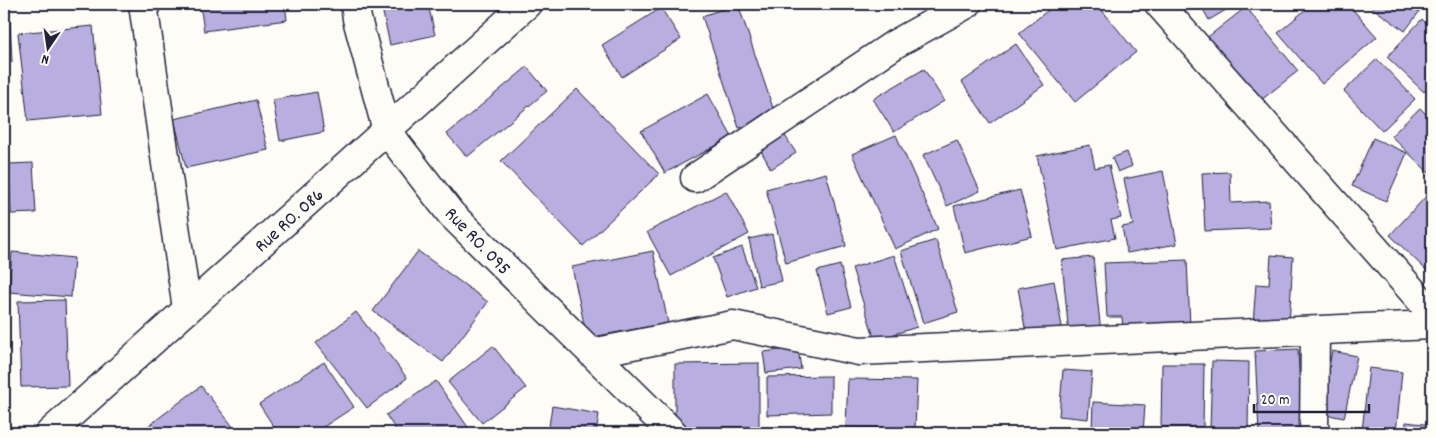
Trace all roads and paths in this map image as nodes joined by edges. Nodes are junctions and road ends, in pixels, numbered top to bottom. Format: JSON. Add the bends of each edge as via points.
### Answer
{"nodes":[{"id":1,"x":143,"y":4,"type":"edge"},
{"id":2,"x":355,"y":4,"type":"edge"},
{"id":3,"x":527,"y":4,"type":"edge"},
{"id":4,"x":967,"y":4,"type":"edge"},
{"id":5,"x":1159,"y":4,"type":"edge"},
{"id":6,"x":387,"y":130,"type":"junction"},
{"id":7,"x":695,"y":178,"type":"dead end"},
{"id":8,"x":188,"y":309,"type":"junction"},
{"id":9,"x":1432,"y":313,"type":"edge"},
{"id":10,"x":1432,"y":325,"type":"edge"},
{"id":11,"x":1315,"y":331,"type":"junction"},
{"id":12,"x":592,"y":354,"type":"junction"},
{"id":13,"x":50,"y":433,"type":"edge"},
{"id":14,"x":673,"y":433,"type":"edge"},
{"id":15,"x":1314,"y":433,"type":"edge"}],
"edges":[{"from":1,"to":8,"type":"street"},
{"from":2,"to":6,"type":"street","name":"Rue RO. 095"},
{"from":3,"to":6,"type":"street","name":"Rue RO. 086"},
{"from":4,"to":7,"type":"street","via":[[895,44]]},
{"from":5,"to":9,"type":"street"},
{"from":6,"to":8,"type":"street","name":"Rue RO. 086"},
{"from":6,"to":12,"type":"street","name":"Rue RO. 095","via":[[451,214]]},
{"from":8,"to":13,"type":"street","name":"Rue RO. 086"},
{"from":10,"to":11,"type":"street"},
{"from":11,"to":12,"type":"street","via":[[859,351],[733,325]]},
{"from":11,"to":15,"type":"street"},
{"from":12,"to":14,"type":"street","name":"Rue RO. 095"}]}
